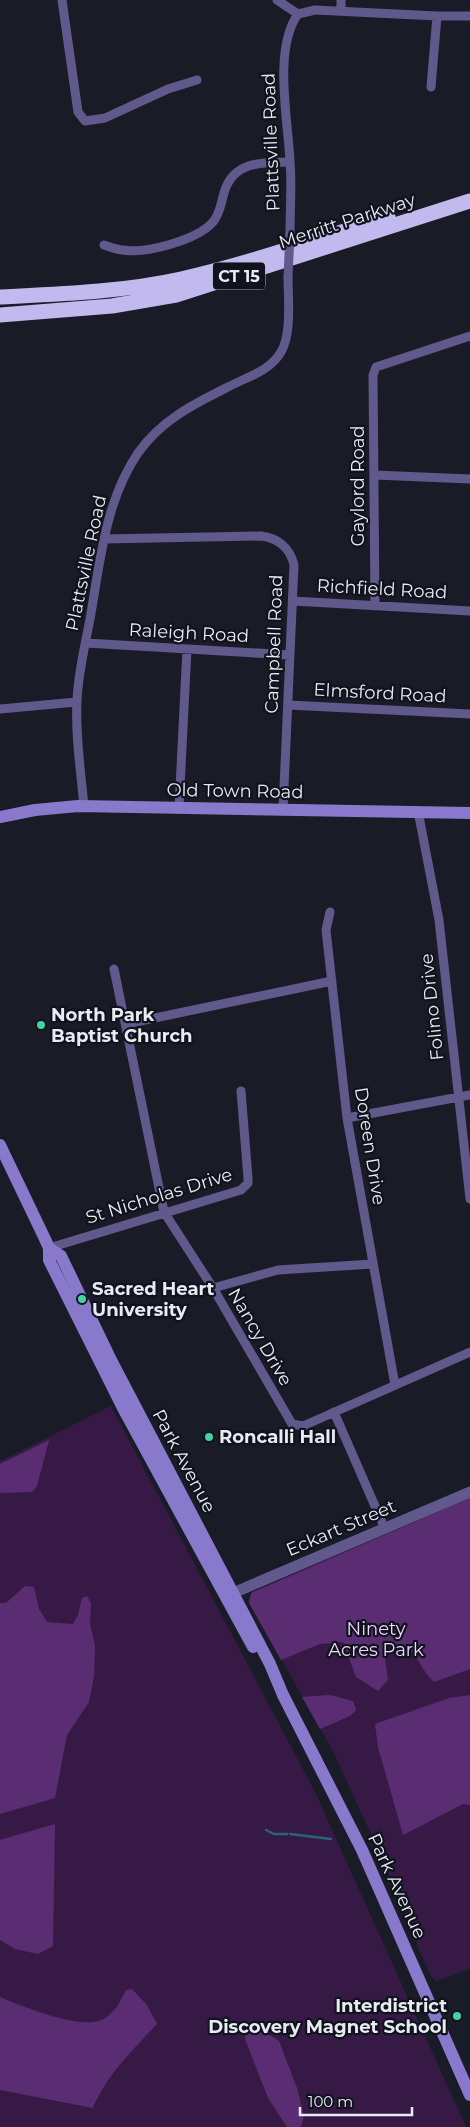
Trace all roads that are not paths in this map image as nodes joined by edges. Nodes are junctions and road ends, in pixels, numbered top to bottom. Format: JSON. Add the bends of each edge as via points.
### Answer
{"nodes":[{"id":1,"x":62,"y":0,"type":"edge"},
{"id":2,"x":277,"y":0,"type":"edge"},
{"id":3,"x":341,"y":0,"type":"edge"},
{"id":4,"x":341,"y":11,"type":"junction"},
{"id":5,"x":298,"y":14,"type":"junction"},
{"id":6,"x":437,"y":16,"type":"junction"},
{"id":7,"x":470,"y":16,"type":"edge"},
{"id":8,"x":196,"y":80,"type":"dead end"},
{"id":9,"x":432,"y":87,"type":"dead end"},
{"id":10,"x":290,"y":162,"type":"junction"},
{"id":11,"x":470,"y":190,"type":"edge"},
{"id":12,"x":470,"y":201,"type":"edge"},
{"id":13,"x":104,"y":245,"type":"dead end"},
{"id":14,"x":0,"y":297,"type":"edge"},
{"id":15,"x":0,"y":315,"type":"edge"},
{"id":16,"x":470,"y":336,"type":"edge"},
{"id":17,"x":375,"y":475,"type":"junction"},
{"id":18,"x":470,"y":479,"type":"edge"},
{"id":19,"x":104,"y":539,"type":"junction"},
{"id":20,"x":293,"y":601,"type":"junction"},
{"id":21,"x":375,"y":606,"type":"junction"},
{"id":22,"x":470,"y":610,"type":"edge"},
{"id":23,"x":86,"y":644,"type":"junction"},
{"id":24,"x":187,"y":649,"type":"junction"},
{"id":25,"x":290,"y":655,"type":"junction"},
{"id":26,"x":77,"y":702,"type":"junction"},
{"id":27,"x":288,"y":705,"type":"junction"},
{"id":28,"x":0,"y":709,"type":"edge"},
{"id":29,"x":470,"y":714,"type":"edge"},
{"id":30,"x":84,"y":806,"type":"junction"},
{"id":31,"x":179,"y":807,"type":"junction"},
{"id":32,"x":283,"y":808,"type":"junction"},
{"id":33,"x":418,"y":812,"type":"junction"},
{"id":34,"x":470,"y":813,"type":"edge"},
{"id":35,"x":0,"y":817,"type":"edge"},
{"id":36,"x":330,"y":912,"type":"dead end"},
{"id":37,"x":114,"y":970,"type":"dead end"},
{"id":38,"x":332,"y":981,"type":"junction"},
{"id":39,"x":126,"y":1024,"type":"junction"},
{"id":40,"x":241,"y":1091,"type":"dead end"},
{"id":41,"x":470,"y":1095,"type":"edge"},
{"id":42,"x":458,"y":1097,"type":"junction"},
{"id":43,"x":347,"y":1118,"type":"junction"},
{"id":44,"x":0,"y":1145,"type":"edge"},
{"id":45,"x":470,"y":1199,"type":"edge"},
{"id":46,"x":164,"y":1212,"type":"junction"},
{"id":47,"x":49,"y":1248,"type":"junction"},
{"id":48,"x":373,"y":1264,"type":"junction"},
{"id":49,"x":213,"y":1288,"type":"junction"},
{"id":50,"x":470,"y":1352,"type":"edge"},
{"id":51,"x":395,"y":1385,"type":"junction"},
{"id":52,"x":334,"y":1412,"type":"junction"},
{"id":53,"x":470,"y":1492,"type":"edge"},
{"id":54,"x":385,"y":1529,"type":"junction"},
{"id":55,"x":230,"y":1594,"type":"junction"},
{"id":56,"x":470,"y":2094,"type":"edge"}],
"edges":[{"from":1,"to":8,"type":"street","via":[[78,112],[85,121],[105,118]]},
{"from":2,"to":5,"type":"street"},
{"from":3,"to":4,"type":"street"},
{"from":4,"to":5,"type":"street","via":[[315,10]]},
{"from":4,"to":6,"type":"street"},
{"from":5,"to":10,"type":"street","name":"Plattsville Road","via":[[290,27],[286,53]]},
{"from":6,"to":7,"type":"street"},
{"from":6,"to":9,"type":"street"},
{"from":10,"to":13,"type":"street","via":[[260,162],[236,173],[224,190],[218,215],[194,236],[124,251]]},
{"from":10,"to":19,"type":"street","name":"Plattsville Road","bridge":true,"via":[[286,336],[281,351],[269,366],[189,406],[150,438],[119,486]]},
{"from":11,"to":14,"type":"highway","name":"Merritt Parkway","number":"CT 15","via":[[266,256],[179,279],[107,290]]},
{"from":12,"to":15,"type":"highway","name":"Merritt Parkway","number":"CT 15","via":[[176,295],[112,306]]},
{"from":16,"to":17,"type":"street","name":"Gaylord Road","via":[[376,367],[373,375]]},
{"from":17,"to":18,"type":"street"},
{"from":17,"to":21,"type":"street","name":"Gaylord Road"},
{"from":19,"to":20,"type":"street","name":"Campbell Road","via":[[269,537],[282,544],[292,559]]},
{"from":19,"to":23,"type":"street","name":"Plattsville Road"},
{"from":20,"to":21,"type":"street","name":"Richfield Road"},
{"from":20,"to":25,"type":"street","name":"Campbell Road"},
{"from":21,"to":22,"type":"street","name":"Richfield Road"},
{"from":23,"to":24,"type":"street","name":"Raleigh Road"},
{"from":23,"to":26,"type":"street","name":"Plattsville Road"},
{"from":24,"to":25,"type":"street","name":"Raleigh Road"},
{"from":24,"to":31,"type":"street"},
{"from":25,"to":27,"type":"street","name":"Campbell Road"},
{"from":26,"to":28,"type":"street"},
{"from":26,"to":30,"type":"street","name":"Plattsville Road"},
{"from":27,"to":29,"type":"street","name":"Elmsford Road"},
{"from":27,"to":32,"type":"street","name":"Campbell Road"},
{"from":30,"to":31,"type":"main road","name":"Old Town Road"},
{"from":30,"to":35,"type":"main road","name":"Old Town Road"},
{"from":31,"to":32,"type":"main road","name":"Old Town Road"},
{"from":32,"to":33,"type":"main road","name":"Old Town Road"},
{"from":33,"to":34,"type":"main road","name":"Old Town Road"},
{"from":33,"to":42,"type":"street","name":"Folino Drive","via":[[439,920]]},
{"from":36,"to":38,"type":"street","name":"Doreen Drive","via":[[326,930]]},
{"from":37,"to":39,"type":"street","name":"Nancy Drive"},
{"from":38,"to":39,"type":"street"},
{"from":38,"to":43,"type":"street","name":"Doreen Drive"},
{"from":39,"to":46,"type":"street","name":"Nancy Drive"},
{"from":40,"to":46,"type":"street","name":"St Nicholas Drive","via":[[248,1183],[236,1192]]},
{"from":41,"to":42,"type":"street"},
{"from":42,"to":43,"type":"street"},
{"from":42,"to":45,"type":"street","name":"Folino Drive"},
{"from":43,"to":48,"type":"street","name":"Doreen Drive"},
{"from":44,"to":47,"type":"main road","name":"Park Avenue"},
{"from":46,"to":47,"type":"street","name":"St Nicholas Drive"},
{"from":46,"to":49,"type":"street","name":"Nancy Drive"},
{"from":47,"to":55,"type":"main road","name":"Park Avenue","via":[[49,1260]]},
{"from":48,"to":49,"type":"street","via":[[278,1270]]},
{"from":48,"to":51,"type":"street","name":"Doreen Drive"},
{"from":49,"to":52,"type":"street","name":"Nancy Drive","via":[[292,1424],[303,1426]]},
{"from":50,"to":51,"type":"street","name":"Nancy Drive"},
{"from":51,"to":52,"type":"street","name":"Nancy Drive"},
{"from":52,"to":54,"type":"street"},
{"from":53,"to":54,"type":"street","name":"Eckart Street"},
{"from":54,"to":55,"type":"street","name":"Eckart Street"},
{"from":55,"to":56,"type":"main road","name":"Park Avenue","via":[[362,1850]]}]}
